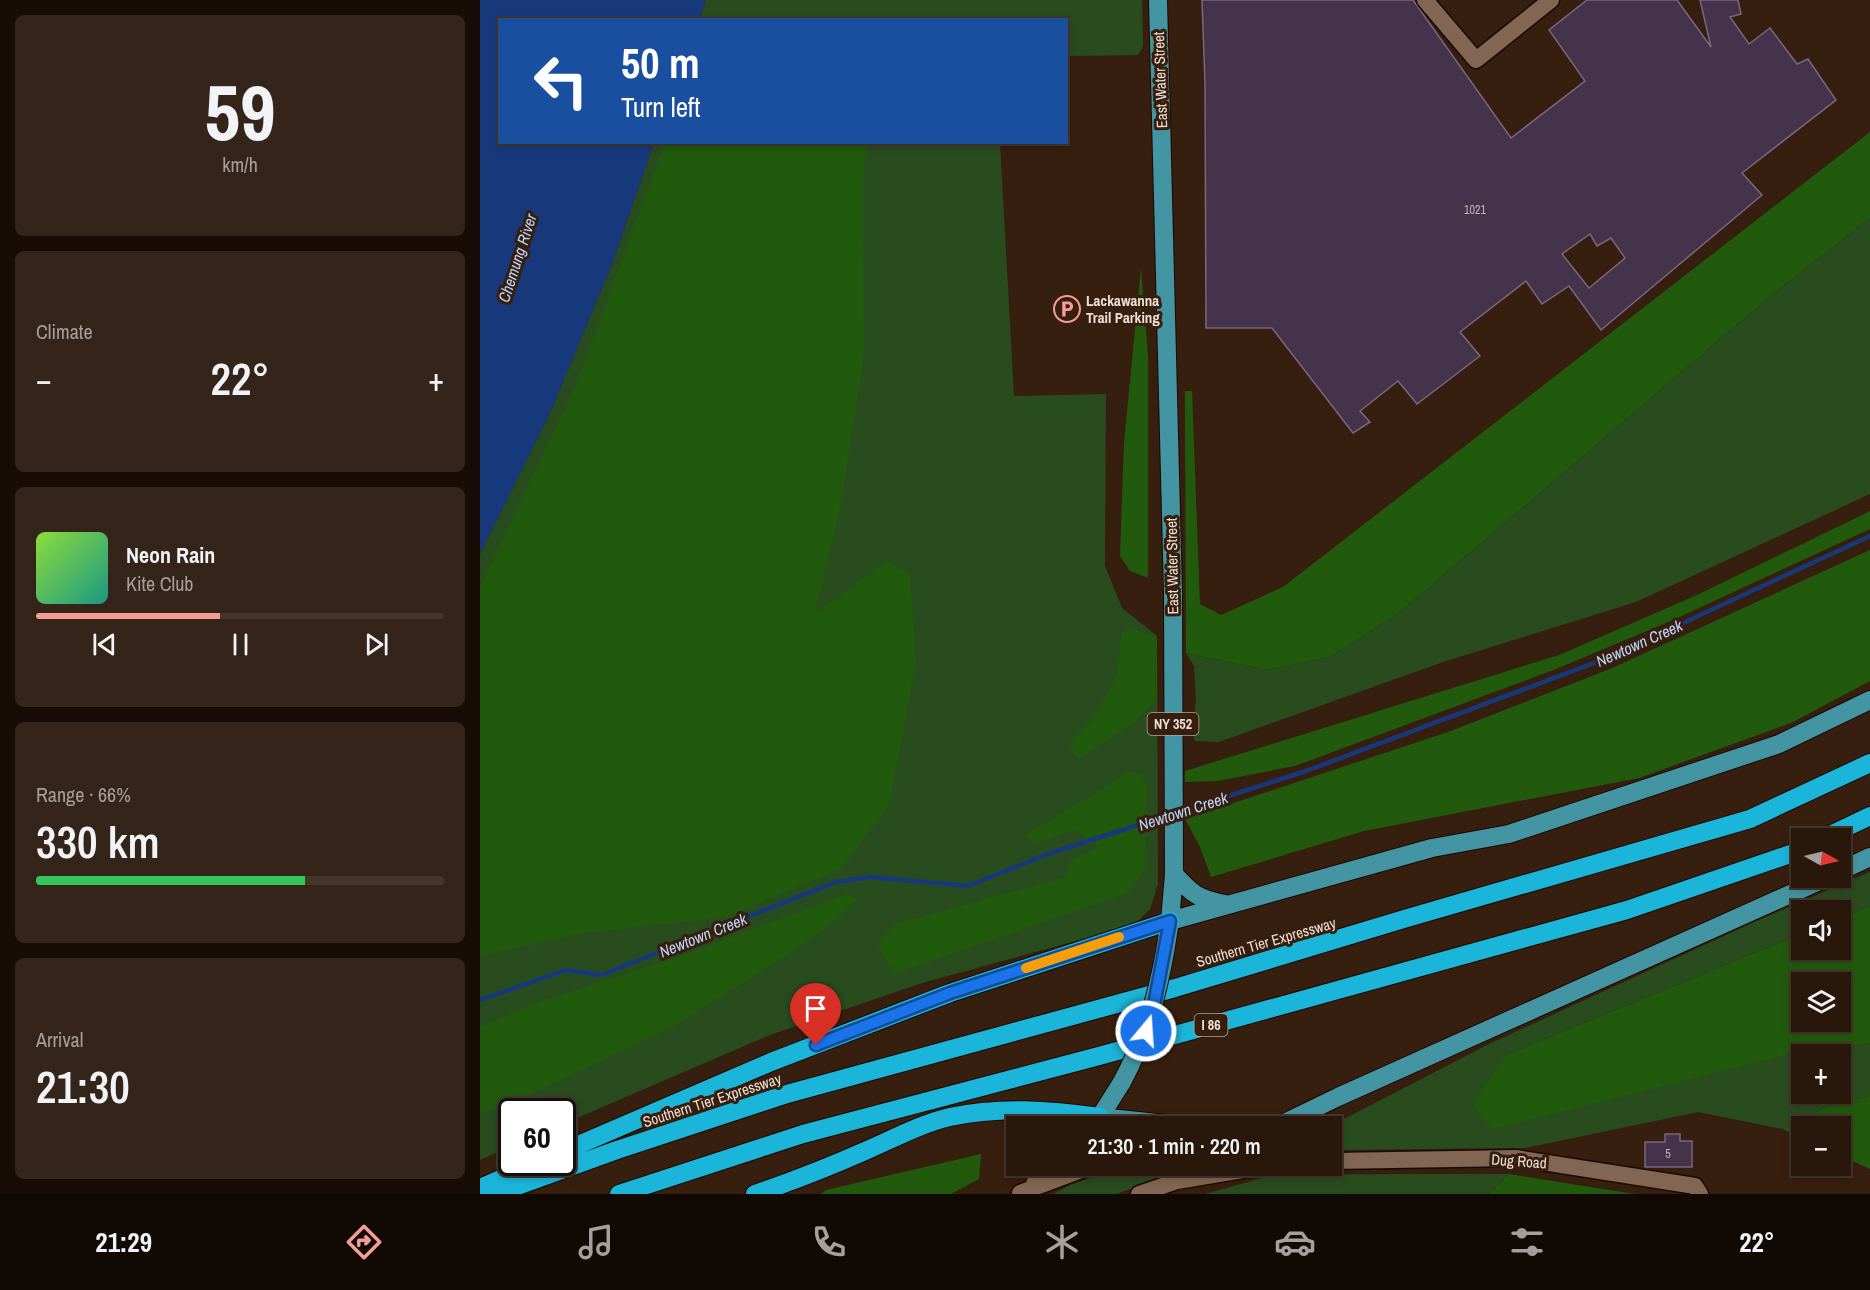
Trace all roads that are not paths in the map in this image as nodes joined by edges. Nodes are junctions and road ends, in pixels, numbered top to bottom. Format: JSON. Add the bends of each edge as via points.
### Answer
{"nodes":[{"id":1,"x":1158,"y":0,"type":"edge"},
{"id":2,"x":1425,"y":0,"type":"edge"},
{"id":3,"x":1551,"y":0,"type":"edge"},
{"id":4,"x":1870,"y":700,"type":"edge"},
{"id":5,"x":1870,"y":763,"type":"edge"},
{"id":6,"x":1870,"y":816,"type":"edge"},
{"id":7,"x":1845,"y":828,"type":"edge"},
{"id":8,"x":1791,"y":854,"type":"edge"},
{"id":9,"x":1870,"y":858,"type":"edge"},
{"id":10,"x":1851,"y":866,"type":"edge"},
{"id":11,"x":1174,"y":874,"type":"junction"},
{"id":12,"x":1804,"y":888,"type":"edge"},
{"id":13,"x":1228,"y":905,"type":"junction"},
{"id":14,"x":1170,"y":921,"type":"junction"},
{"id":15,"x":1032,"y":1110,"type":"junction"},
{"id":16,"x":1042,"y":1116,"type":"edge"},
{"id":17,"x":1064,"y":1116,"type":"edge"},
{"id":18,"x":1100,"y":1116,"type":"edge"},
{"id":19,"x":1299,"y":1116,"type":"edge"},
{"id":20,"x":576,"y":1146,"type":"edge"},
{"id":21,"x":1342,"y":1161,"type":"edge"},
{"id":22,"x":507,"y":1176,"type":"edge"},
{"id":23,"x":1042,"y":1176,"type":"edge"},
{"id":24,"x":1066,"y":1176,"type":"edge"},
{"id":25,"x":1207,"y":1176,"type":"edge"},
{"id":26,"x":480,"y":1188,"type":"edge"},
{"id":27,"x":495,"y":1194,"type":"edge"},
{"id":28,"x":619,"y":1194,"type":"edge"},
{"id":29,"x":755,"y":1194,"type":"edge"},
{"id":30,"x":1019,"y":1194,"type":"edge"},
{"id":31,"x":1139,"y":1194,"type":"edge"},
{"id":32,"x":1700,"y":1194,"type":"edge"}],
"edges":[{"from":1,"to":11,"type":"main road","name":"East Water Street","number":"NY 352","via":[[1173,593]]},
{"from":2,"to":3,"type":"street","via":[[1476,60]]},
{"from":4,"to":13,"type":"main road","via":[[1779,744],[1509,834],[1432,848]]},
{"from":5,"to":27,"type":"highway","name":"Southern Tier Expressway","via":[[1750,819],[1175,988],[787,1094]]},
{"from":6,"to":7,"type":"highway"},
{"from":8,"to":28,"type":"highway","number":"I 86","via":[[1627,910],[803,1134]]},
{"from":9,"to":10,"type":"main road"},
{"from":11,"to":13,"type":"main road","via":[[1190,892]]},
{"from":11,"to":14,"type":"main road","name":"East Water Street","number":"NY 352"},
{"from":12,"to":19,"type":"main road"},
{"from":13,"to":14,"type":"main road"},
{"from":14,"to":18,"type":"main road","name":"East Water Street","number":"NY 352","bridge":true,"via":[[1152,1014],[1137,1054]]},
{"from":14,"to":20,"type":"highway","via":[[950,993],[771,1062]]},
{"from":15,"to":16,"type":"highway"},
{"from":15,"to":17,"type":"highway"},
{"from":15,"to":29,"type":"highway","via":[[1001,1110],[920,1126],[814,1174]]},
{"from":21,"to":32,"type":"street","name":"Dug Road","via":[[1516,1158],[1695,1186]]},
{"from":22,"to":26,"type":"highway"},
{"from":23,"to":30,"type":"street"},
{"from":24,"to":30,"type":"street"},
{"from":25,"to":31,"type":"street"}]}
